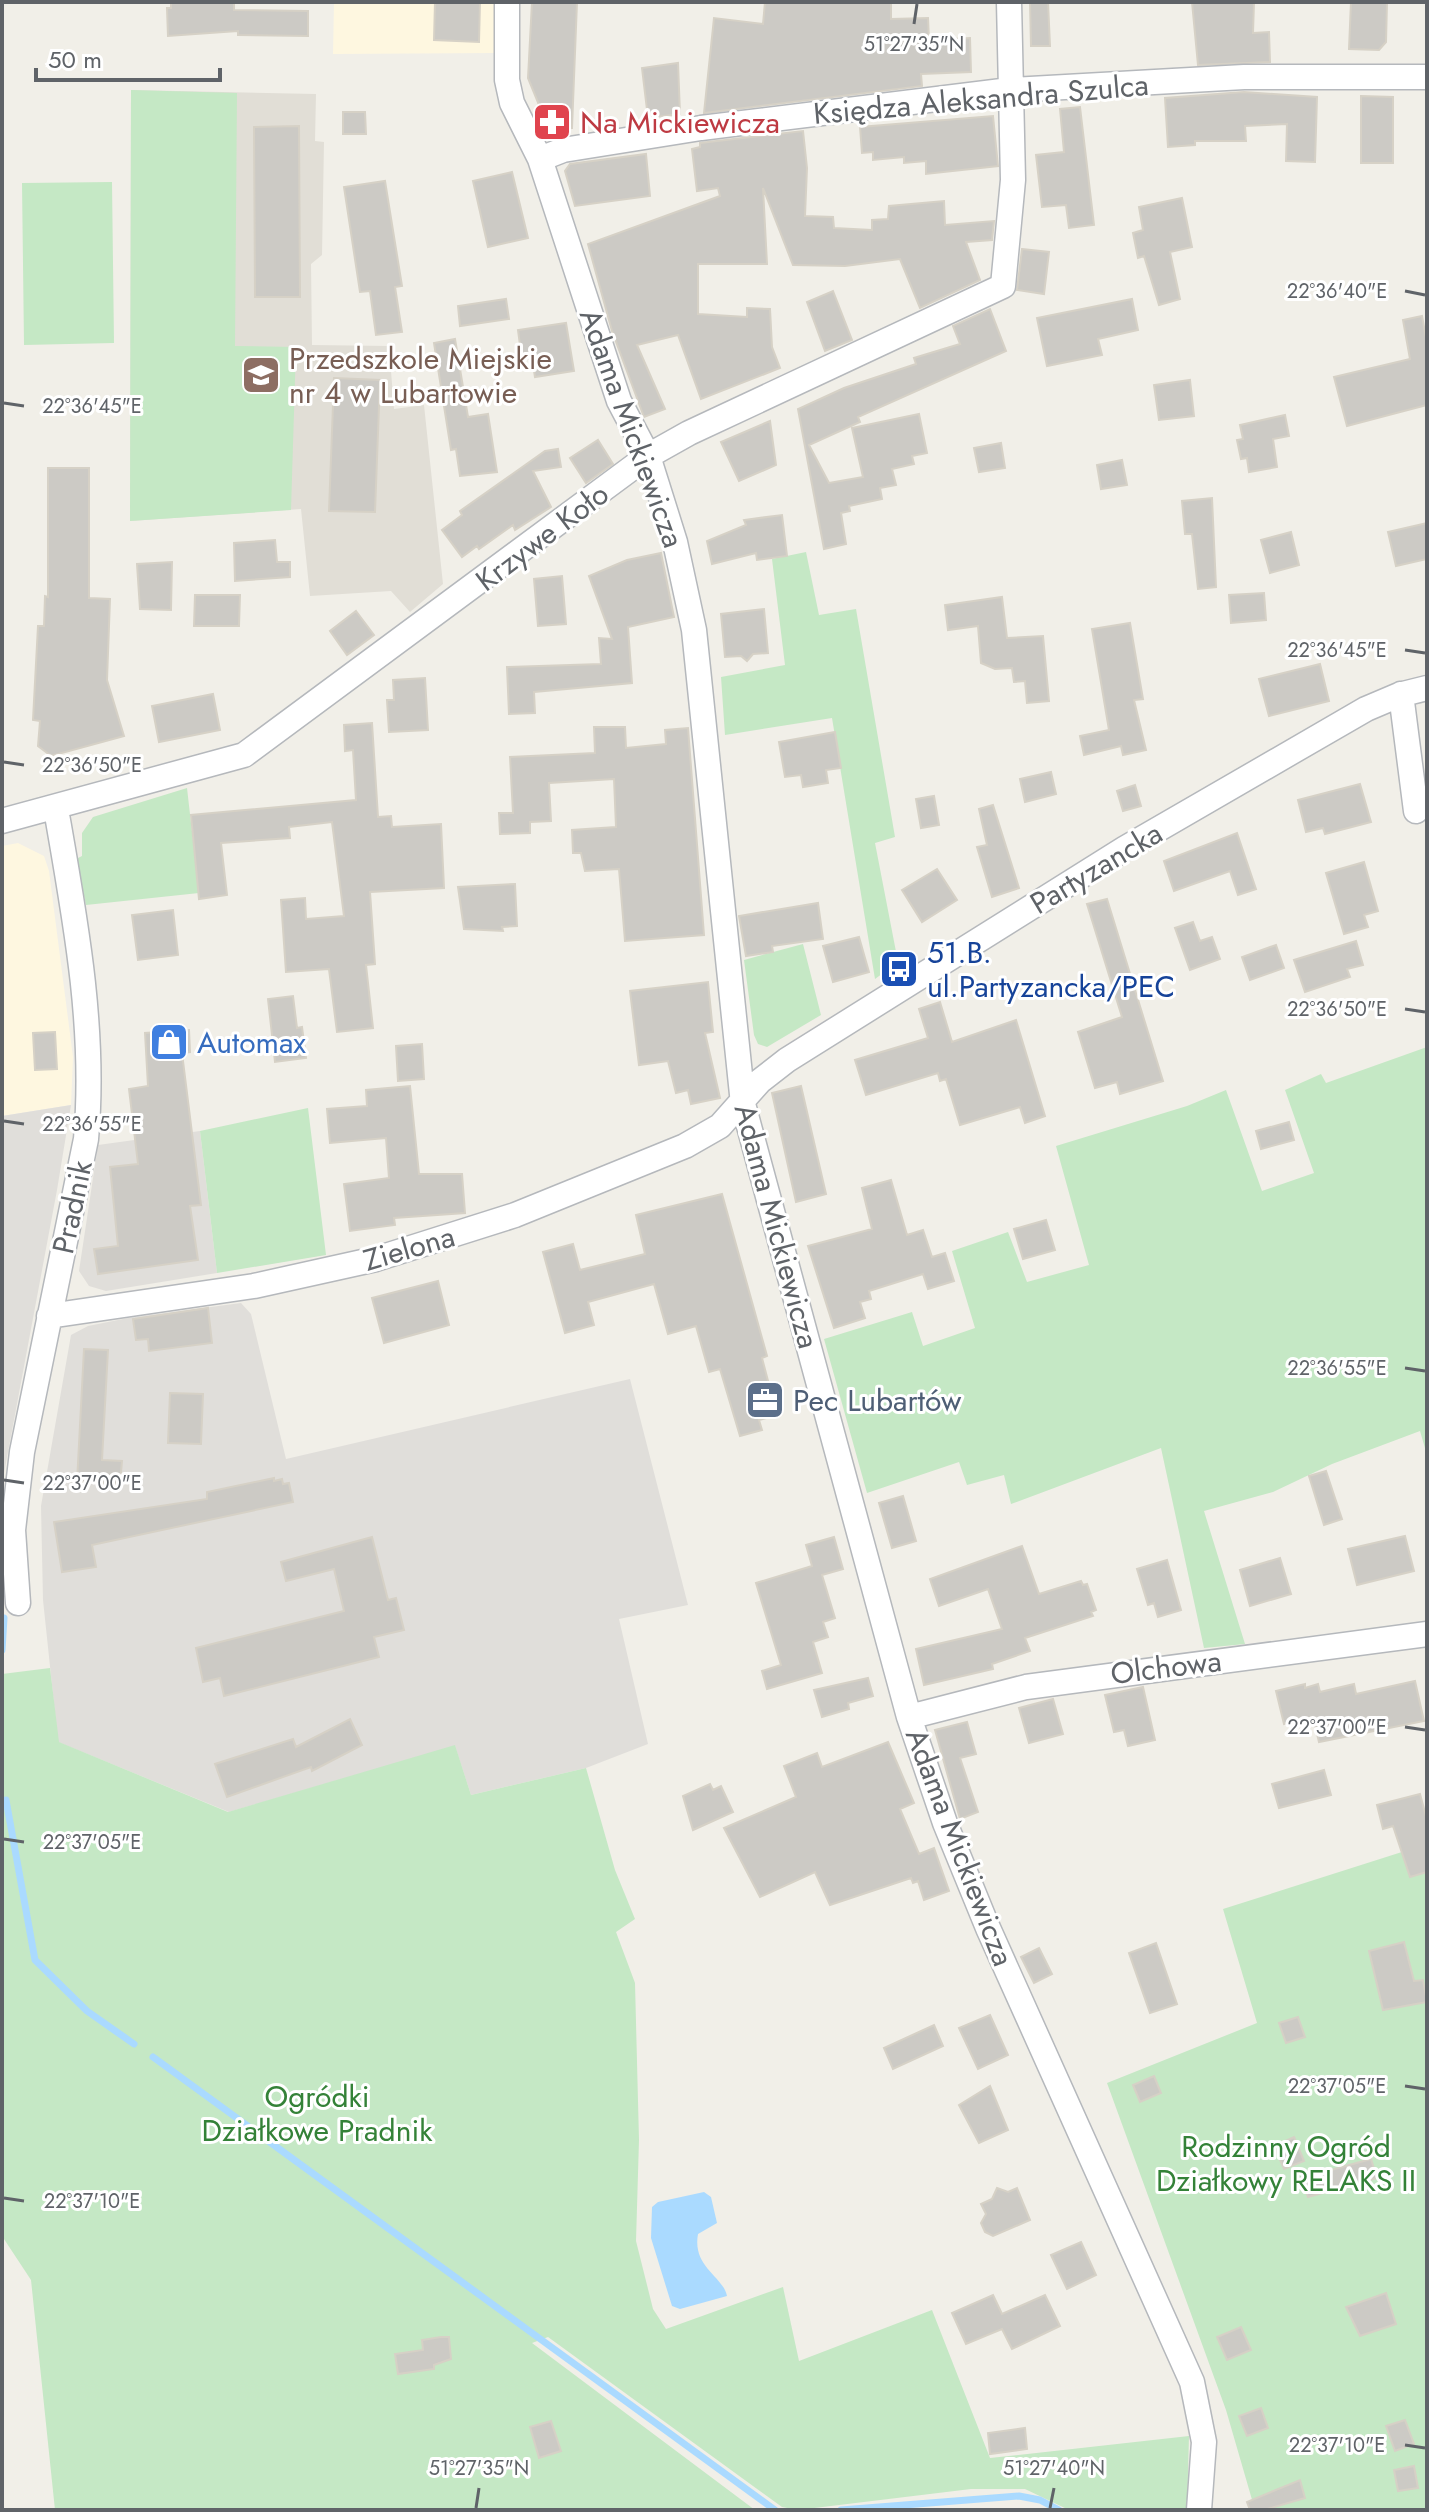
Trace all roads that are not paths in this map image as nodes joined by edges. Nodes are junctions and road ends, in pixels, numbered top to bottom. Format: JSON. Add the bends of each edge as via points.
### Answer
{"nodes":[{"id":1,"x":507,"y":2,"type":"edge"},
{"id":2,"x":1009,"y":2,"type":"edge"},
{"id":3,"x":1427,"y":77,"type":"edge"},
{"id":4,"x":1010,"y":90,"type":"junction"},
{"id":5,"x":540,"y":159,"type":"junction"},
{"id":6,"x":648,"y":456,"type":"junction"},
{"id":7,"x":1427,"y":688,"type":"edge"},
{"id":8,"x":1401,"y":694,"type":"junction"},
{"id":9,"x":56,"y":809,"type":"junction"},
{"id":10,"x":1416,"y":811,"type":"dead end"},
{"id":11,"x":2,"y":821,"type":"edge"},
{"id":12,"x":743,"y":1104,"type":"junction"},
{"id":13,"x":49,"y":1316,"type":"junction"},
{"id":14,"x":18,"y":1603,"type":"dead end"},
{"id":15,"x":1427,"y":1634,"type":"edge"},
{"id":16,"x":909,"y":1717,"type":"junction"},
{"id":17,"x":1199,"y":2510,"type":"edge"}],
"edges":[{"from":1,"to":5,"type":"street","name":"Adama Mickiewicza","via":[[507,80],[516,116]]},
{"from":2,"to":4,"type":"street","name":"Krzywe Koło"},
{"from":3,"to":4,"type":"street","name":"Księdza Aleksandra Szulca","via":[[1244,77]]},
{"from":4,"to":5,"type":"street","name":"Księdza Aleksandra Szulca","via":[[701,128],[563,150]]},
{"from":4,"to":6,"type":"street","name":"Krzywe Koło","via":[[1013,180],[1003,286]]},
{"from":5,"to":6,"type":"street","name":"Adama Mickiewicza","via":[[619,401]]},
{"from":6,"to":9,"type":"street","name":"Krzywe Koło","via":[[244,755]]},
{"from":6,"to":12,"type":"street","name":"Adama Mickiewicza","via":[[664,499],[694,630]]},
{"from":7,"to":8,"type":"street","name":"Partyzancka"},
{"from":8,"to":10,"type":"street"},
{"from":8,"to":12,"type":"street","name":"Partyzancka","via":[[1366,709],[1100,864],[787,1060],[760,1081]]},
{"from":9,"to":11,"type":"street","name":"Krzywe Koło"},
{"from":9,"to":13,"type":"street","name":"Pradnik","via":[[78,939],[90,1098]]},
{"from":12,"to":13,"type":"street","name":"Zielona","via":[[720,1126],[685,1146],[515,1215],[376,1259],[254,1286]]},
{"from":12,"to":16,"type":"street","name":"Adama Mickiewicza"},
{"from":13,"to":14,"type":"street","name":"Pradnik","via":[[15,1514]]},
{"from":15,"to":16,"type":"street","name":"Olchowa","via":[[1026,1687]]},
{"from":16,"to":17,"type":"street","name":"Adama Mickiewicza","via":[[988,1928],[1192,2382],[1204,2442]]}]}
